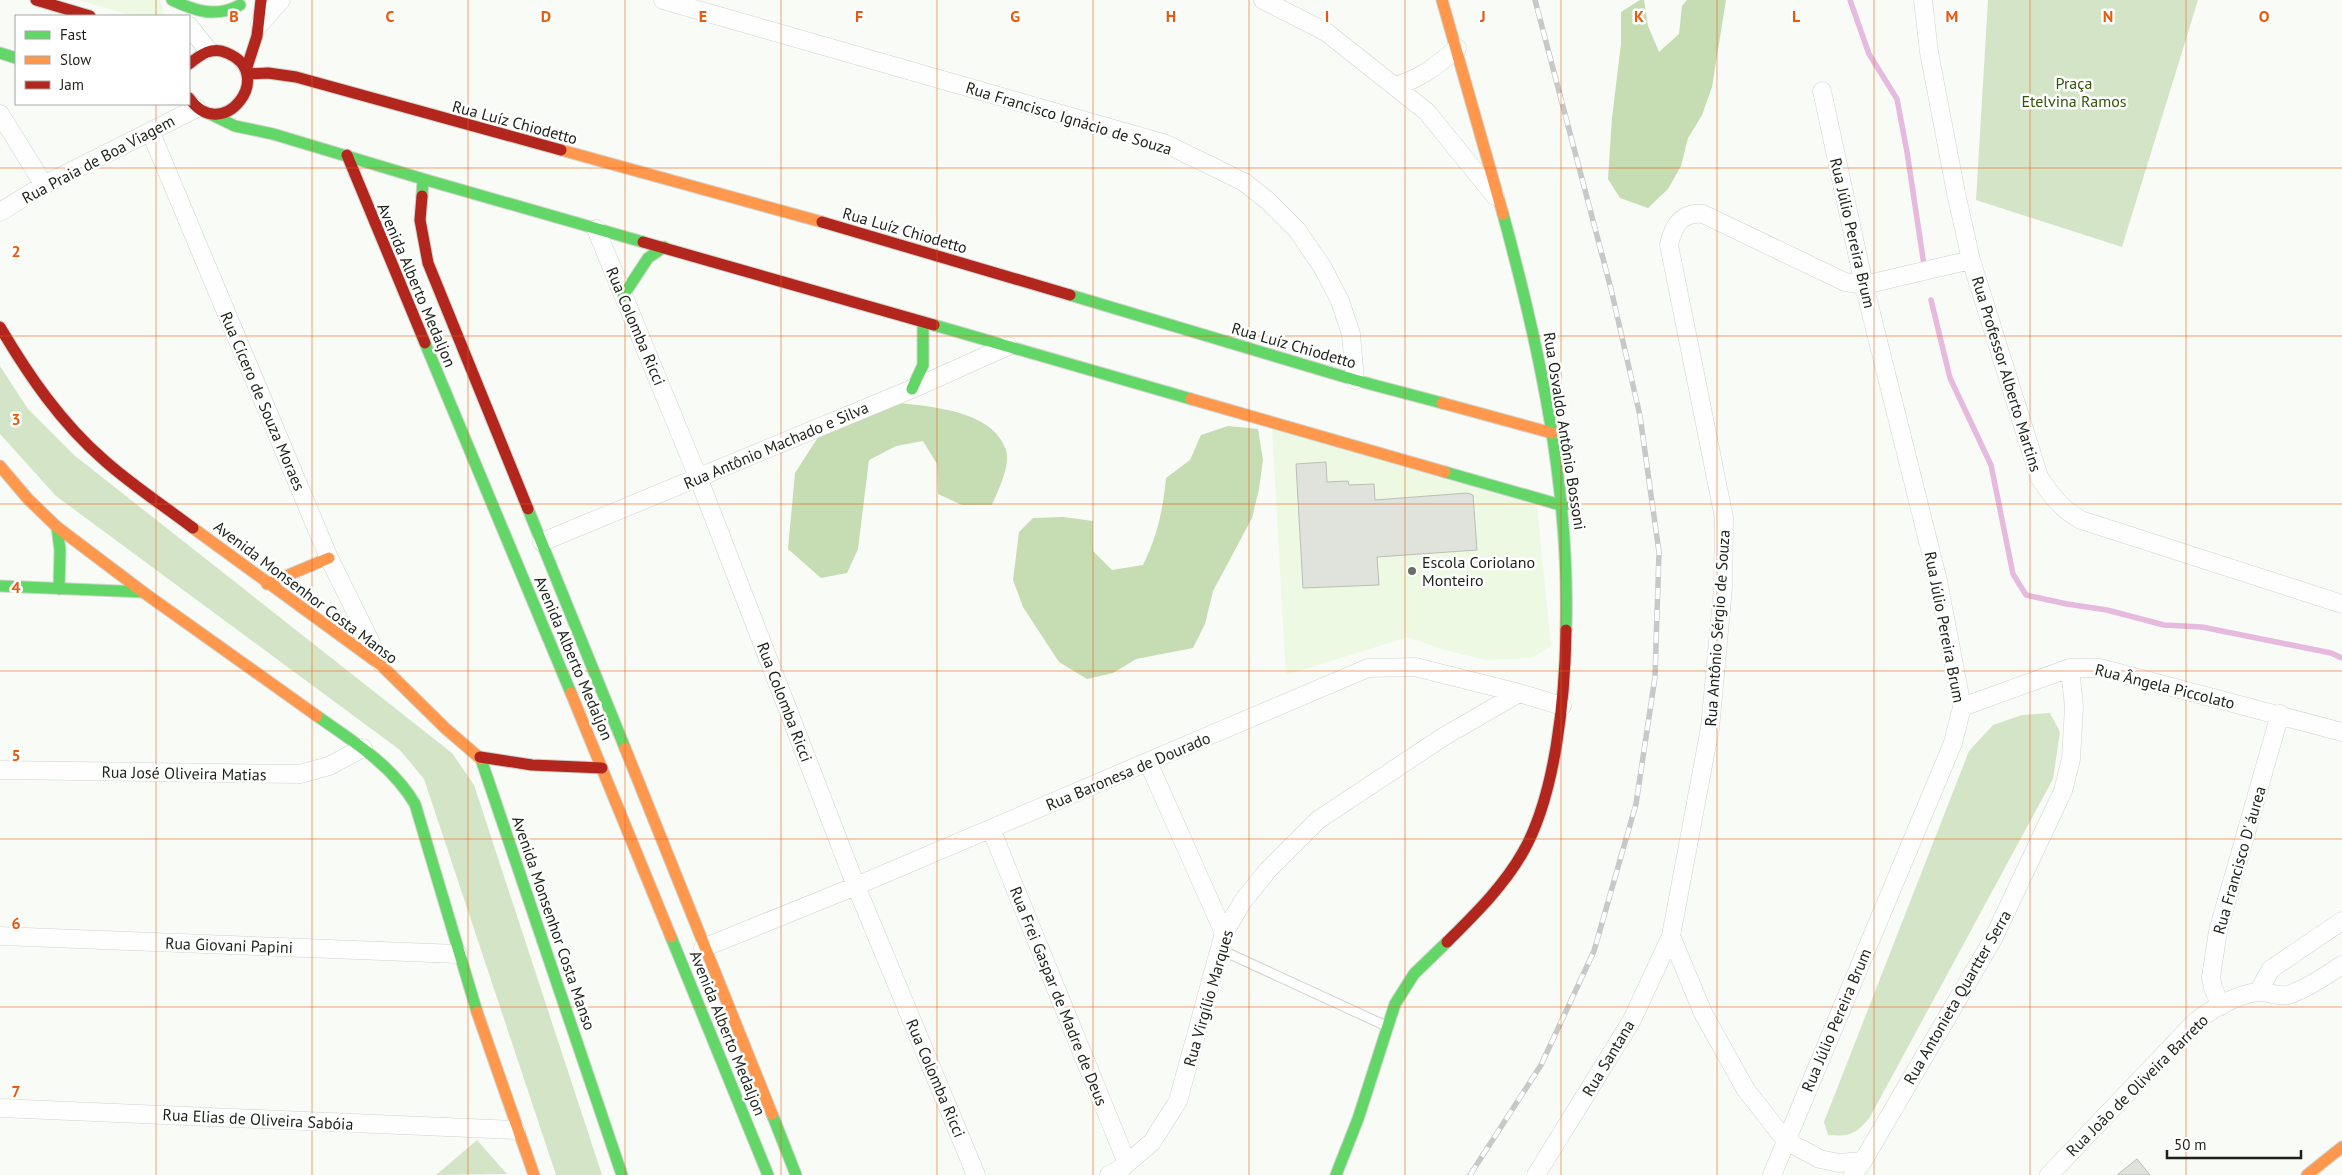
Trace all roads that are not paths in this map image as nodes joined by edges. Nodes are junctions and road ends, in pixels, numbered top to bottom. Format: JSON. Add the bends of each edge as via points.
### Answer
{"nodes":[{"id":1,"x":36,"y":0,"type":"edge"},
{"id":2,"x":172,"y":0,"type":"edge"},
{"id":3,"x":261,"y":0,"type":"edge"},
{"id":4,"x":281,"y":0,"type":"edge"},
{"id":5,"x":663,"y":0,"type":"edge"},
{"id":6,"x":1263,"y":0,"type":"edge"},
{"id":7,"x":1442,"y":0,"type":"edge"},
{"id":8,"x":1923,"y":0,"type":"edge"},
{"id":9,"x":241,"y":3,"type":"edge"},
{"id":10,"x":87,"y":15,"type":"edge"},
{"id":11,"x":181,"y":15,"type":"edge"},
{"id":12,"x":231,"y":20,"type":"dead end"},
{"id":13,"x":260,"y":24,"type":"junction"},
{"id":14,"x":190,"y":27,"type":"edge"},
{"id":15,"x":190,"y":46,"type":"edge"},
{"id":16,"x":212,"y":47,"type":"junction"},
{"id":17,"x":1457,"y":48,"type":"junction"},
{"id":18,"x":0,"y":53,"type":"edge"},
{"id":19,"x":15,"y":58,"type":"edge"},
{"id":20,"x":190,"y":63,"type":"edge"},
{"id":21,"x":246,"y":72,"type":"junction"},
{"id":22,"x":1395,"y":86,"type":"junction"},
{"id":23,"x":1822,"y":91,"type":"dead end"},
{"id":24,"x":244,"y":96,"type":"junction"},
{"id":25,"x":195,"y":105,"type":"edge"},
{"id":26,"x":250,"y":108,"type":"dead end"},
{"id":27,"x":0,"y":114,"type":"edge"},
{"id":28,"x":257,"y":119,"type":"dead end"},
{"id":29,"x":151,"y":133,"type":"junction"},
{"id":30,"x":273,"y":134,"type":"junction"},
{"id":31,"x":347,"y":155,"type":"junction"},
{"id":32,"x":423,"y":179,"type":"junction"},
{"id":33,"x":44,"y":185,"type":"junction"},
{"id":34,"x":1501,"y":203,"type":"junction"},
{"id":35,"x":0,"y":212,"type":"edge"},
{"id":36,"x":596,"y":229,"type":"junction"},
{"id":37,"x":664,"y":247,"type":"junction"},
{"id":38,"x":1971,"y":260,"type":"junction"},
{"id":39,"x":1864,"y":284,"type":"junction"},
{"id":40,"x":623,"y":296,"type":"junction"},
{"id":41,"x":922,"y":322,"type":"junction"},
{"id":42,"x":0,"y":327,"type":"edge"},
{"id":43,"x":1008,"y":346,"type":"junction"},
{"id":44,"x":1355,"y":380,"type":"junction"},
{"id":45,"x":912,"y":389,"type":"junction"},
{"id":46,"x":1552,"y":433,"type":"junction"},
{"id":47,"x":0,"y":466,"type":"edge"},
{"id":48,"x":698,"y":477,"type":"junction"},
{"id":49,"x":1564,"y":506,"type":"junction"},
{"id":50,"x":57,"y":527,"type":"junction"},
{"id":51,"x":542,"y":542,"type":"junction"},
{"id":52,"x":329,"y":558,"type":"junction"},
{"id":53,"x":267,"y":584,"type":"junction"},
{"id":54,"x":0,"y":586,"type":"edge"},
{"id":55,"x":59,"y":589,"type":"junction"},
{"id":56,"x":143,"y":592,"type":"junction"},
{"id":57,"x":2342,"y":604,"type":"edge"},
{"id":58,"x":382,"y":666,"type":"junction"},
{"id":59,"x":2070,"y":668,"type":"junction"},
{"id":60,"x":1519,"y":693,"type":"junction"},
{"id":61,"x":1562,"y":706,"type":"junction"},
{"id":62,"x":1962,"y":707,"type":"junction"},
{"id":63,"x":2280,"y":714,"type":"junction"},
{"id":64,"x":2342,"y":732,"type":"edge"},
{"id":65,"x":364,"y":748,"type":"junction"},
{"id":66,"x":480,"y":757,"type":"junction"},
{"id":67,"x":1148,"y":762,"type":"junction"},
{"id":68,"x":602,"y":768,"type":"junction"},
{"id":69,"x":0,"y":770,"type":"edge"},
{"id":70,"x":991,"y":829,"type":"junction"},
{"id":71,"x":856,"y":886,"type":"junction"},
{"id":72,"x":2342,"y":921,"type":"edge"},
{"id":73,"x":0,"y":936,"type":"edge"},
{"id":74,"x":1671,"y":936,"type":"junction"},
{"id":75,"x":1222,"y":941,"type":"junction"},
{"id":76,"x":703,"y":948,"type":"junction"},
{"id":77,"x":458,"y":954,"type":"junction"},
{"id":78,"x":2342,"y":965,"type":"edge"},
{"id":79,"x":2258,"y":992,"type":"junction"},
{"id":80,"x":2221,"y":1006,"type":"junction"},
{"id":81,"x":1386,"y":1026,"type":"junction"},
{"id":82,"x":0,"y":1108,"type":"edge"},
{"id":83,"x":516,"y":1130,"type":"junction"},
{"id":84,"x":1786,"y":1141,"type":"junction"},
{"id":85,"x":2342,"y":1146,"type":"edge"},
{"id":86,"x":1127,"y":1163,"type":"junction"},
{"id":87,"x":1858,"y":1168,"type":"edge"},
{"id":88,"x":534,"y":1175,"type":"edge"},
{"id":89,"x":622,"y":1175,"type":"edge"},
{"id":90,"x":768,"y":1175,"type":"edge"},
{"id":91,"x":796,"y":1175,"type":"edge"},
{"id":92,"x":976,"y":1175,"type":"edge"},
{"id":93,"x":1109,"y":1175,"type":"edge"},
{"id":94,"x":1336,"y":1175,"type":"edge"},
{"id":95,"x":1536,"y":1175,"type":"edge"},
{"id":96,"x":1772,"y":1175,"type":"edge"},
{"id":97,"x":2049,"y":1175,"type":"edge"},
{"id":98,"x":2307,"y":1175,"type":"edge"}],
"edges":[{"from":1,"to":10,"type":"street"},
{"from":2,"to":9,"type":"street","via":[[203,13],[224,12]]},
{"from":2,"to":11,"type":"street"},
{"from":3,"to":13,"type":"street"},
{"from":4,"to":13,"type":"street"},
{"from":5,"to":44,"type":"street","name":"Rua Francisco Ignácio de Souza","via":[[1166,144],[1244,182],[1297,230],[1323,268],[1340,301],[1351,334]]},
{"from":6,"to":22,"type":"street","via":[[1326,32]]},
{"from":7,"to":17,"type":"street","name":"Rua Osvaldo Antônio Bossoni"},
{"from":8,"to":38,"type":"street","name":"Rua Professor Alberto Martins","via":[[1929,52]]},
{"from":9,"to":12,"type":"street"},
{"from":13,"to":21,"type":"street"},
{"from":14,"to":16,"type":"street"},
{"from":15,"to":16,"type":"street"},
{"from":16,"to":20,"type":"street"},
{"from":16,"to":21,"type":"street","via":[[233,54]]},
{"from":17,"to":22,"type":"street","via":[[1415,80]]},
{"from":17,"to":34,"type":"street","name":"Rua Osvaldo Antônio Bossoni"},
{"from":18,"to":19,"type":"street"},
{"from":21,"to":24,"type":"street"},
{"from":21,"to":44,"type":"street","name":"Rua Luíz Chiodetto","via":[[296,77],[819,221]]},
{"from":22,"to":34,"type":"street","via":[[1427,112]]},
{"from":23,"to":39,"type":"street","name":"Rua Júlio Pereira Brum"},
{"from":24,"to":25,"type":"street","via":[[230,111],[219,114]]},
{"from":24,"to":26,"type":"street"},
{"from":25,"to":29,"type":"street","name":"Rua Praia de Boa Viagem"},
{"from":25,"to":30,"type":"street","via":[[235,126]]},
{"from":27,"to":33,"type":"street"},
{"from":28,"to":30,"type":"street"},
{"from":29,"to":33,"type":"street","name":"Rua Praia de Boa Viagem"},
{"from":29,"to":52,"type":"street","name":"Rua Cícero de Souza Moraes"},
{"from":30,"to":31,"type":"street"},
{"from":31,"to":32,"type":"street"},
{"from":31,"to":68,"type":"street","name":"Avenida Alberto Medaljon"},
{"from":32,"to":36,"type":"street"},
{"from":32,"to":51,"type":"street","name":"Avenida Alberto Medaljon","via":[[420,220],[428,263]]},
{"from":33,"to":35,"type":"street","name":"Rua Praia de Boa Viagem"},
{"from":34,"to":46,"type":"street","name":"Rua Osvaldo Antônio Bossoni","via":[[1539,353]]},
{"from":36,"to":37,"type":"street"},
{"from":36,"to":40,"type":"street","name":"Rua Colomba Ricci"},
{"from":37,"to":40,"type":"street","via":[[648,258]]},
{"from":37,"to":41,"type":"street"},
{"from":38,"to":39,"type":"street","name":"Rua Antônio Sérgio de Souza"},
{"from":38,"to":57,"type":"street","name":"Rua Professor Alberto Martins","via":[[2039,477],[2066,512],[2080,520]]},
{"from":39,"to":62,"type":"street","name":"Rua Júlio Pereira Brum","via":[[1938,582]]},
{"from":39,"to":74,"type":"street","name":"Rua Antônio Sérgio de Souza","via":[[1845,282],[1703,214],[1686,216],[1672,230],[1669,245],[1724,518],[1722,588],[1710,728]]},
{"from":40,"to":48,"type":"street","name":"Rua Colomba Ricci"},
{"from":41,"to":43,"type":"street"},
{"from":41,"to":45,"type":"street","via":[[925,347],[922,374]]},
{"from":42,"to":53,"type":"street","name":"Avenida Monsenhor Costa Manso","via":[[27,374],[64,420],[105,461]]},
{"from":43,"to":45,"type":"street","name":"Rua Antônio Machado e Silva"},
{"from":43,"to":49,"type":"street"},
{"from":44,"to":46,"type":"street","name":"Rua Luíz Chiodetto"},
{"from":45,"to":48,"type":"street","name":"Rua Antônio Machado e Silva"},
{"from":46,"to":49,"type":"street","name":"Rua Osvaldo Antônio Bossoni"},
{"from":47,"to":50,"type":"street"},
{"from":48,"to":51,"type":"street","name":"Rua Antônio Machado e Silva"},
{"from":48,"to":71,"type":"street","name":"Rua Colomba Ricci"},
{"from":49,"to":61,"type":"street","name":"Rua Osvaldo Antônio Bossoni","via":[[1568,644]]},
{"from":50,"to":55,"type":"street"},
{"from":50,"to":56,"type":"street"},
{"from":51,"to":76,"type":"street","name":"Avenida Alberto Medaljon"},
{"from":52,"to":53,"type":"street"},
{"from":52,"to":58,"type":"street","name":"Rua Cícero de Souza Moraes"},
{"from":53,"to":58,"type":"street","name":"Avenida Monsenhor Costa Manso"},
{"from":54,"to":55,"type":"street"},
{"from":55,"to":56,"type":"street"},
{"from":56,"to":65,"type":"street"},
{"from":58,"to":66,"type":"street","name":"Avenida Monsenhor Costa Manso","via":[[445,728]]},
{"from":59,"to":62,"type":"street","name":"Rua Ângela Piccolato"},
{"from":59,"to":63,"type":"street","name":"Rua Ângela Piccolato","via":[[2100,668]]},
{"from":59,"to":87,"type":"street","name":"Rua Antonieta Quartter Serra","via":[[2074,707],[2071,759],[2062,791],[1993,938]]},
{"from":60,"to":61,"type":"street","name":"Rua Baronesa de Dourado"},
{"from":60,"to":67,"type":"street","name":"Rua Baronesa de Dourado","via":[[1415,667],[1368,668]]},
{"from":60,"to":75,"type":"street","name":"Rua Virgílio Marques","via":[[1443,737],[1318,820],[1268,870],[1243,901]]},
{"from":61,"to":81,"type":"street","name":"Rua Osvaldo Antônio Bossoni","via":[[1553,762],[1527,847],[1481,905],[1406,983]]},
{"from":62,"to":84,"type":"street","name":"Rua Júlio Pereira Brum","via":[[1953,743]]},
{"from":63,"to":64,"type":"street","name":"Rua Ângela Piccolato"},
{"from":63,"to":80,"type":"street","name":"Rua Francisco D' áurea","via":[[2218,931],[2212,977]]},
{"from":65,"to":69,"type":"street","name":"Rua José Oliveira Matias","via":[[329,766],[300,774]]},
{"from":65,"to":77,"type":"street","via":[[397,777],[415,804]]},
{"from":66,"to":68,"type":"street","via":[[532,765]]},
{"from":66,"to":89,"type":"street","name":"Avenida Monsenhor Costa Manso"},
{"from":67,"to":70,"type":"street","name":"Rua Baronesa de Dourado"},
{"from":67,"to":75,"type":"street"},
{"from":68,"to":90,"type":"street","name":"Avenida Alberto Medaljon"},
{"from":70,"to":71,"type":"street","name":"Rua Baronesa de Dourado"},
{"from":70,"to":86,"type":"street","name":"Rua Frei Gaspar de Madre de Deus"},
{"from":71,"to":76,"type":"street","name":"Rua Baronesa de Dourado"},
{"from":71,"to":92,"type":"street","name":"Rua Colomba Ricci"},
{"from":72,"to":79,"type":"street","via":[[2271,969]]},
{"from":73,"to":77,"type":"street","name":"Rua Giovani Papini"},
{"from":74,"to":84,"type":"street","via":[[1702,1014],[1746,1090]]},
{"from":74,"to":95,"type":"street","name":"Rua Santana","via":[[1632,1020]]},
{"from":75,"to":81,"type":"lane"},
{"from":75,"to":86,"type":"street","name":"Rua Virgílio Marques","via":[[1178,1102],[1152,1142]]},
{"from":76,"to":91,"type":"street","name":"Avenida Alberto Medaljon"},
{"from":77,"to":83,"type":"street"},
{"from":78,"to":79,"type":"street","name":"Rua João de Oliveira Barreto","via":[[2286,996]]},
{"from":79,"to":80,"type":"street","name":"Rua João de Oliveira Barreto"},
{"from":80,"to":97,"type":"street","name":"Rua João de Oliveira Barreto","via":[[2195,1022]]},
{"from":81,"to":94,"type":"street","name":"Rua Osvaldo Antônio Bossoni","via":[[1353,1140]]},
{"from":82,"to":83,"type":"street","name":"Rua Elias de Oliveira Sabóia"},
{"from":83,"to":88,"type":"street"},
{"from":84,"to":87,"type":"street","via":[[1820,1159]]},
{"from":84,"to":96,"type":"street","name":"Rua Júlio Pereira Brum"},
{"from":85,"to":98,"type":"street"},
{"from":86,"to":93,"type":"street","name":"Rua Virgílio Marques"}]}
